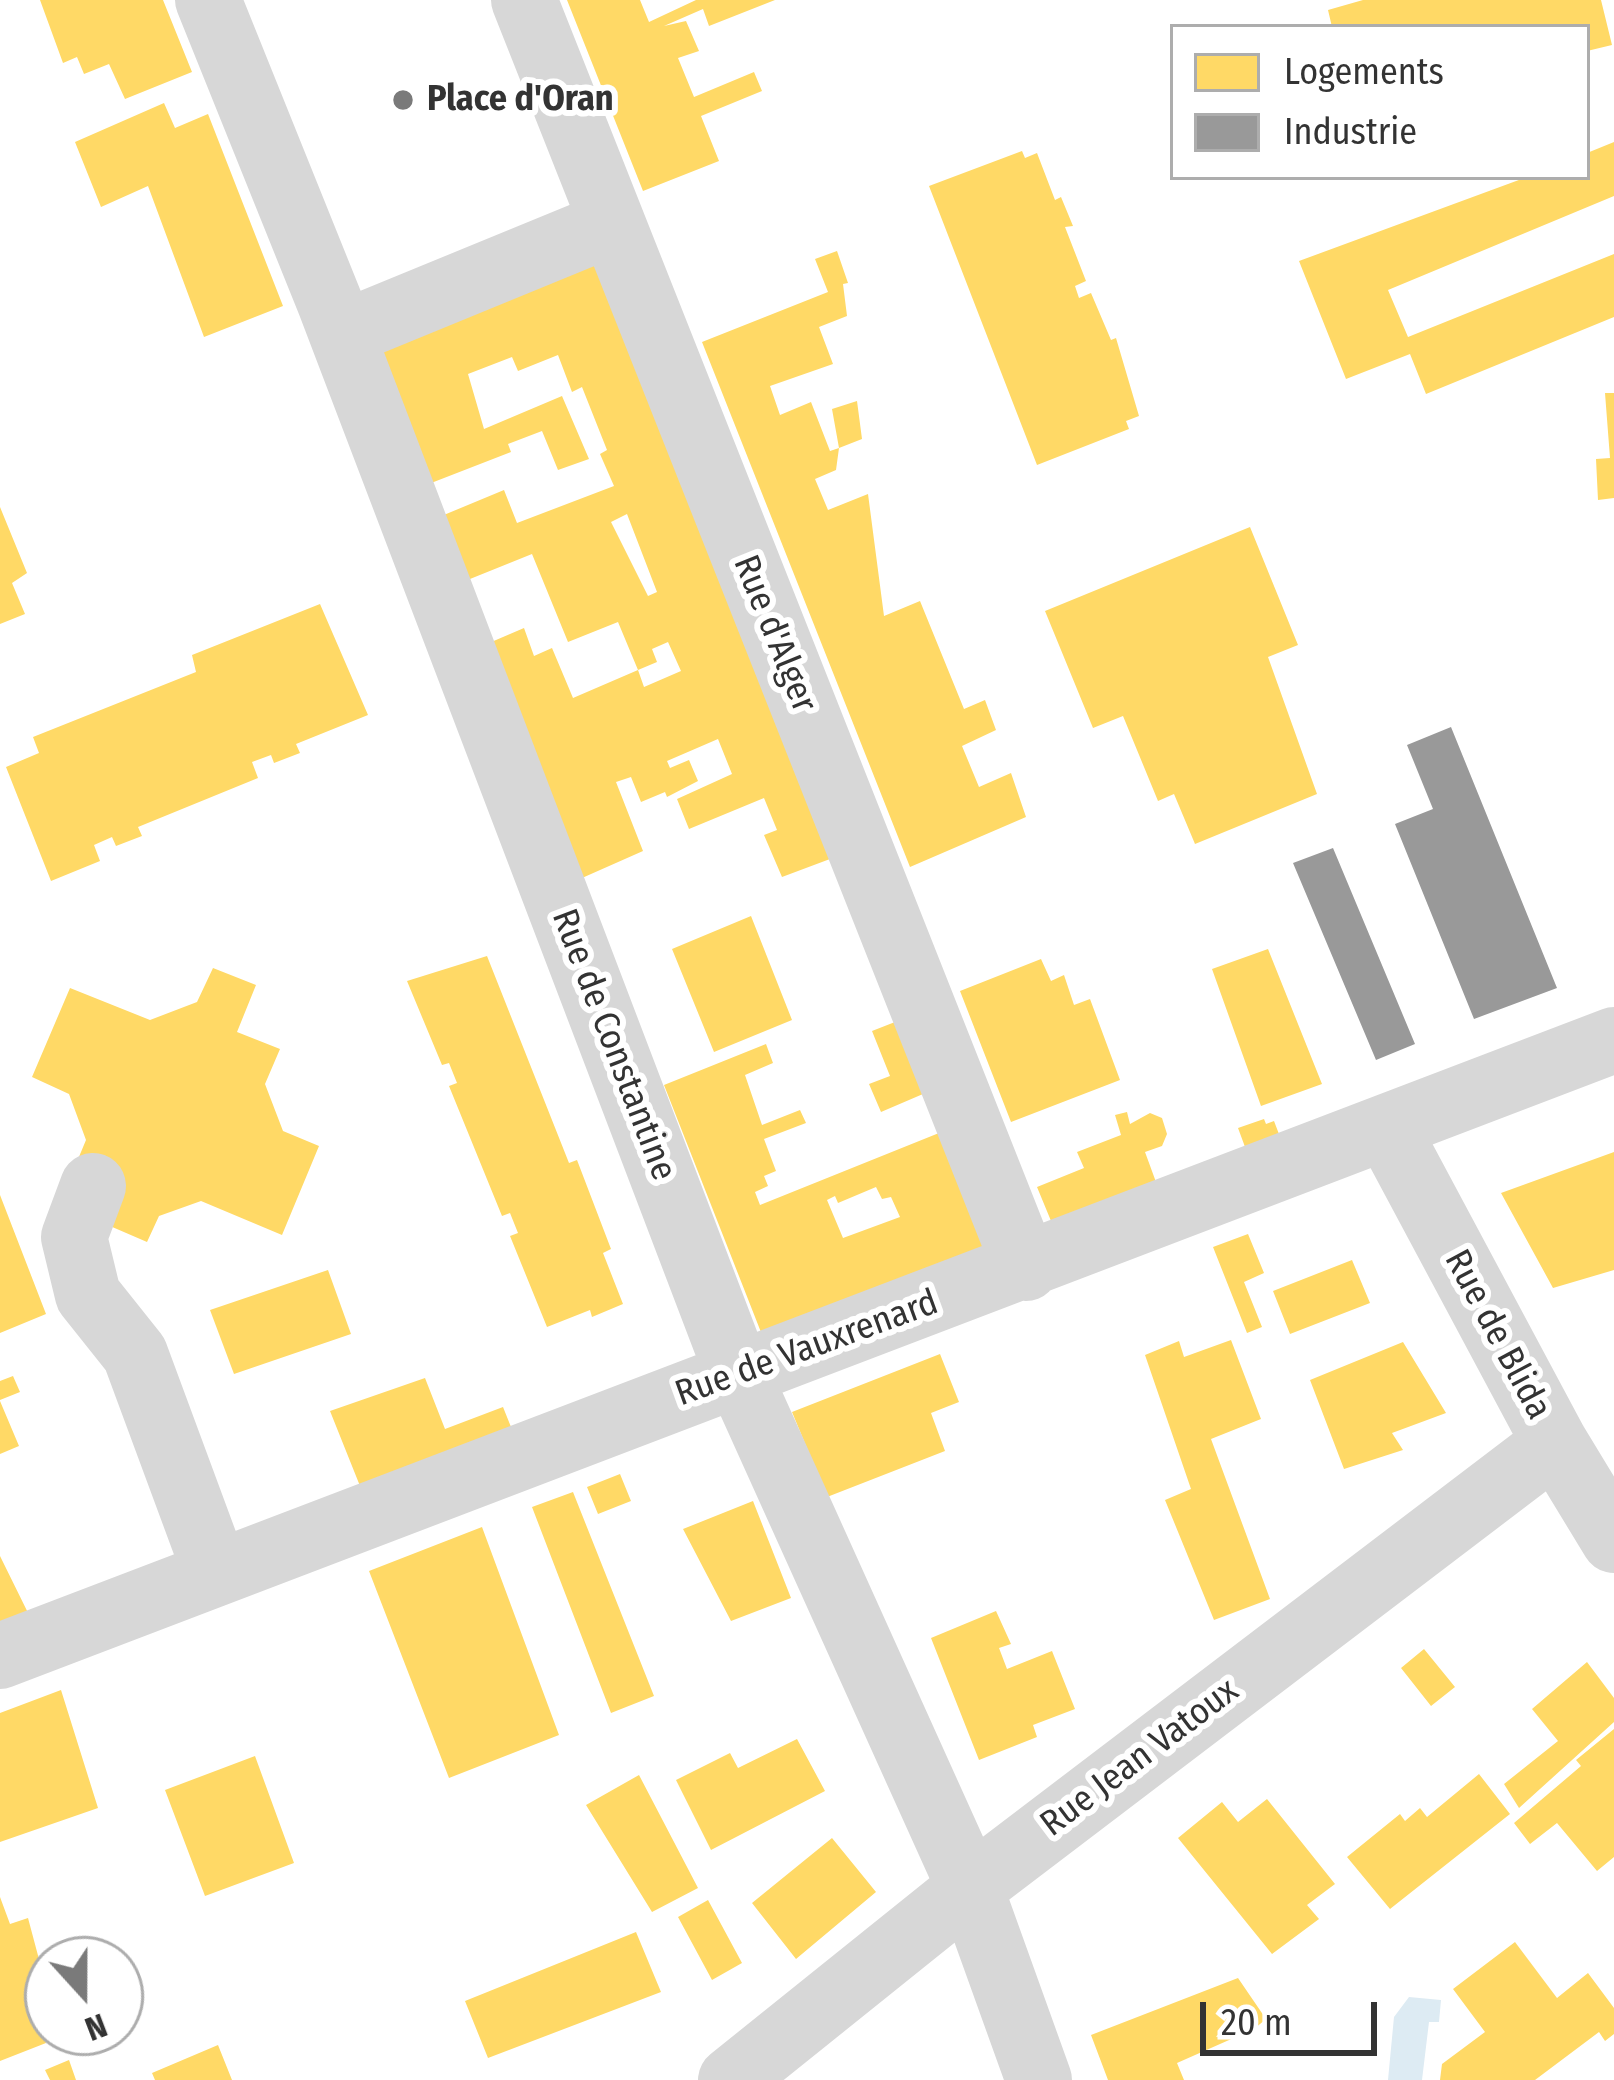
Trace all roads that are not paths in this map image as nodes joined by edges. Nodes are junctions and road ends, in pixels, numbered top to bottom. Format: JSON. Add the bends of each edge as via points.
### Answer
{"nodes":[{"id":1,"x":208,"y":0,"type":"edge"},
{"id":2,"x":524,"y":0,"type":"edge"},
{"id":3,"x":610,"y":224,"type":"junction"},
{"id":4,"x":342,"y":334,"type":"junction"},
{"id":5,"x":1614,"y":1040,"type":"edge"},
{"id":6,"x":1386,"y":1127,"type":"junction"},
{"id":7,"x":93,"y":1186,"type":"dead end"},
{"id":8,"x":1026,"y":1268,"type":"junction"},
{"id":9,"x":738,"y":1374,"type":"junction"},
{"id":10,"x":1555,"y":1443,"type":"junction"},
{"id":11,"x":1614,"y":1540,"type":"edge"},
{"id":12,"x":216,"y":1574,"type":"junction"},
{"id":13,"x":0,"y":1656,"type":"edge"},
{"id":14,"x":970,"y":1888,"type":"junction"},
{"id":15,"x":731,"y":2080,"type":"edge"},
{"id":16,"x":1039,"y":2080,"type":"edge"}],
"edges":[{"from":1,"to":4,"type":"street","name":"Rue de Constantine"},
{"from":2,"to":3,"type":"street","name":"Rue d'Alger"},
{"from":3,"to":4,"type":"street"},
{"from":3,"to":8,"type":"street","name":"Rue d'Alger"},
{"from":4,"to":9,"type":"street","name":"Rue de Constantine"},
{"from":5,"to":6,"type":"street","name":"Rue de Vauxrenard"},
{"from":6,"to":8,"type":"street","name":"Rue de Vauxrenard"},
{"from":6,"to":10,"type":"street","name":"Rue de Blida"},
{"from":7,"to":12,"type":"street","via":[[74,1237],[88,1294],[135,1354]]},
{"from":8,"to":9,"type":"street","name":"Rue de Vauxrenard"},
{"from":9,"to":12,"type":"street","name":"Rue de Vauxrenard"},
{"from":9,"to":14,"type":"street","name":"Rue de Constantine"},
{"from":10,"to":11,"type":"street","name":"Rue de Blida"},
{"from":10,"to":14,"type":"street","name":"Rue Jean Vatoux"},
{"from":12,"to":13,"type":"street","name":"Rue de Vauxrenard"},
{"from":14,"to":15,"type":"street","name":"Rue Jean Vatoux"},
{"from":14,"to":16,"type":"street","name":"Rue de Constantine"}]}
